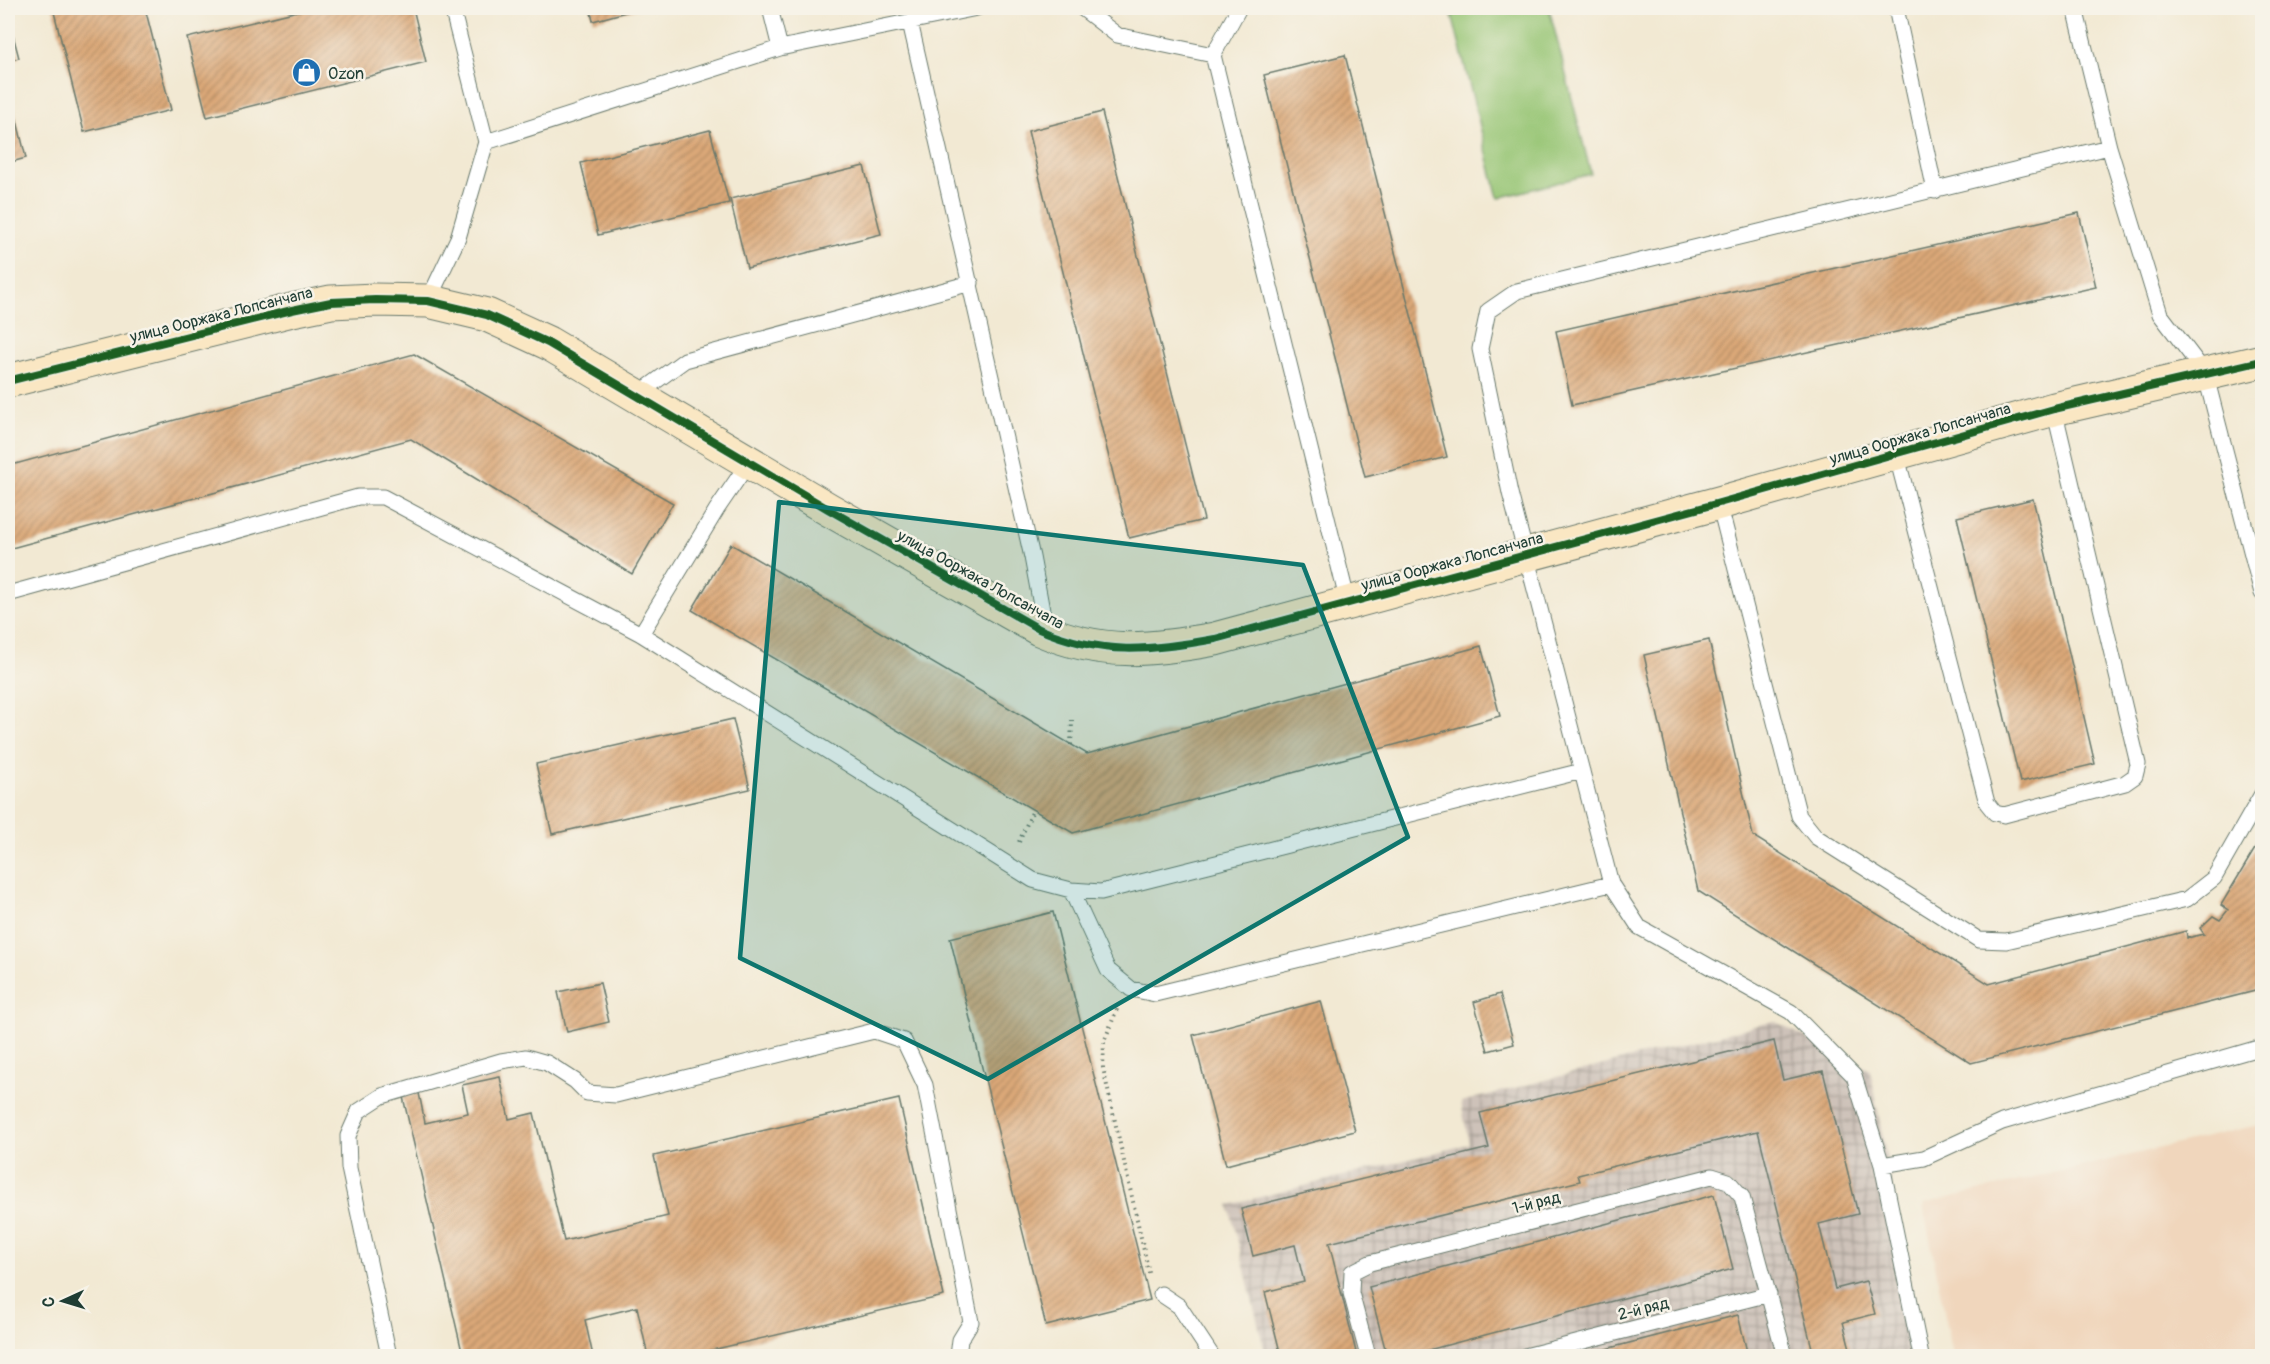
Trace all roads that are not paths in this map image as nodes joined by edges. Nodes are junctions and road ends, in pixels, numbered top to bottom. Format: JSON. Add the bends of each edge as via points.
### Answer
{"nodes":[{"id":1,"x":452,"y":8,"type":"edge"},
{"id":2,"x":770,"y":8,"type":"edge"},
{"id":3,"x":976,"y":8,"type":"edge"},
{"id":4,"x":1082,"y":8,"type":"edge"},
{"id":5,"x":1239,"y":8,"type":"edge"},
{"id":6,"x":1896,"y":8,"type":"edge"},
{"id":7,"x":2075,"y":8,"type":"edge"},
{"id":8,"x":910,"y":22,"type":"junction"},
{"id":9,"x":780,"y":48,"type":"junction"},
{"id":10,"x":1213,"y":56,"type":"junction"},
{"id":11,"x":486,"y":142,"type":"junction"},
{"id":12,"x":2109,"y":147,"type":"junction"},
{"id":13,"x":1935,"y":191,"type":"junction"},
{"id":14,"x":970,"y":283,"type":"junction"},
{"id":15,"x":428,"y":301,"type":"junction"},
{"id":16,"x":2262,"y":361,"type":"edge"},
{"id":17,"x":2205,"y":373,"type":"junction"},
{"id":18,"x":8,"y":381,"type":"edge"},
{"id":19,"x":637,"y":394,"type":"junction"},
{"id":20,"x":2054,"y":410,"type":"junction"},
{"id":21,"x":1896,"y":453,"type":"junction"},
{"id":22,"x":749,"y":462,"type":"junction"},
{"id":23,"x":1719,"y":503,"type":"junction"},
{"id":24,"x":1526,"y":555,"type":"junction"},
{"id":25,"x":2262,"y":593,"type":"edge"},
{"id":26,"x":8,"y":594,"type":"edge"},
{"id":27,"x":1348,"y":603,"type":"junction"},
{"id":28,"x":1046,"y":632,"type":"junction"},
{"id":29,"x":641,"y":634,"type":"junction"},
{"id":30,"x":1582,"y":771,"type":"junction"},
{"id":31,"x":2262,"y":794,"type":"edge"},
{"id":32,"x":1611,"y":884,"type":"junction"},
{"id":33,"x":1071,"y":890,"type":"junction"},
{"id":34,"x":2262,"y":1047,"type":"edge"},
{"id":35,"x":1882,"y":1165,"type":"junction"},
{"id":36,"x":1161,"y":1294,"type":"road end"},
{"id":37,"x":1768,"y":1294,"type":"junction"},
{"id":38,"x":389,"y":1356,"type":"edge"},
{"id":39,"x":958,"y":1356,"type":"edge"},
{"id":40,"x":1212,"y":1356,"type":"edge"},
{"id":41,"x":1368,"y":1356,"type":"edge"},
{"id":42,"x":1526,"y":1356,"type":"edge"},
{"id":43,"x":1785,"y":1356,"type":"edge"},
{"id":44,"x":1921,"y":1356,"type":"edge"}],
"edges":[{"from":1,"to":11,"type":"lane"},
{"from":2,"to":9,"type":"lane"},
{"from":3,"to":8,"type":"lane"},
{"from":4,"to":10,"type":"lane","via":[[1117,35]]},
{"from":5,"to":10,"type":"lane"},
{"from":6,"to":13,"type":"lane"},
{"from":7,"to":12,"type":"lane"},
{"from":8,"to":9,"type":"lane"},
{"from":8,"to":14,"type":"lane"},
{"from":9,"to":11,"type":"lane"},
{"from":10,"to":27,"type":"lane"},
{"from":11,"to":15,"type":"lane","via":[[458,238]]},
{"from":12,"to":13,"type":"lane"},
{"from":12,"to":17,"type":"lane","via":[[2160,314]]},
{"from":13,"to":24,"type":"lane","via":[[1517,291],[1488,311],[1480,350]]},
{"from":14,"to":19,"type":"lane","via":[[685,360]]},
{"from":14,"to":28,"type":"lane"},
{"from":15,"to":18,"type":"street","name":"улица Ооржака Лопсанчапа","via":[[331,302],[292,309]]},
{"from":15,"to":19,"type":"street","name":"улица Ооржака Лопсанчапа","via":[[487,315],[548,343]]},
{"from":16,"to":17,"type":"street","name":"улица Ооржака Лопсанчапа"},
{"from":17,"to":20,"type":"street","name":"улица Ооржака Лопсанчапа"},
{"from":17,"to":25,"type":"lane"},
{"from":19,"to":22,"type":"street","name":"улица Ооржака Лопсанчапа"},
{"from":20,"to":21,"type":"street","name":"улица Ооржака Лопсанчапа"},
{"from":20,"to":21,"type":"lane","via":[[2138,764],[2135,776],[2125,783],[2004,815],[1995,813],[1987,803]]},
{"from":21,"to":23,"type":"street","name":"улица Ооржака Лопсанчапа"},
{"from":22,"to":28,"type":"street","name":"улица Ооржака Лопсанчапа"},
{"from":22,"to":29,"type":"lane"},
{"from":23,"to":24,"type":"street","name":"улица Ооржака Лопсанчапа"},
{"from":23,"to":31,"type":"lane","via":[[1799,816],[1816,837],[1979,940],[2006,942],[2187,899],[2214,878]]},
{"from":24,"to":27,"type":"street","name":"улица Ооржака Лопсанчапа"},
{"from":24,"to":30,"type":"lane"},
{"from":26,"to":29,"type":"lane","via":[[357,497],[384,496]]},
{"from":27,"to":28,"type":"street","name":"улица Ооржака Лопсанчапа","via":[[1215,639],[1166,648],[1105,648],[1070,643]]},
{"from":29,"to":33,"type":"lane","via":[[1034,880]]},
{"from":30,"to":32,"type":"lane"},
{"from":30,"to":33,"type":"lane","via":[[1101,892]]},
{"from":32,"to":33,"type":"lane","via":[[1155,994],[1131,989],[1108,970]]},
{"from":32,"to":35,"type":"lane","via":[[1639,927],[1791,1012],[1854,1076]]},
{"from":34,"to":35,"type":"lane","via":[[2002,1122],[1924,1158]]},
{"from":35,"to":44,"type":"lane"},
{"from":36,"to":40,"type":"lane","via":[[1179,1306]]},
{"from":37,"to":41,"type":"lane","name":"1-й ряд","via":[[1742,1197],[1728,1181],[1712,1176],[1370,1263],[1352,1272],[1351,1293]]},
{"from":37,"to":42,"type":"lane","name":"2-й ряд"},
{"from":37,"to":43,"type":"lane"},
{"from":38,"to":39,"type":"lane","via":[[349,1168],[348,1136],[359,1111],[382,1096],[526,1057],[574,1081],[588,1093],[615,1095],[874,1031],[904,1041],[926,1085],[971,1322],[960,1341]]}]}
